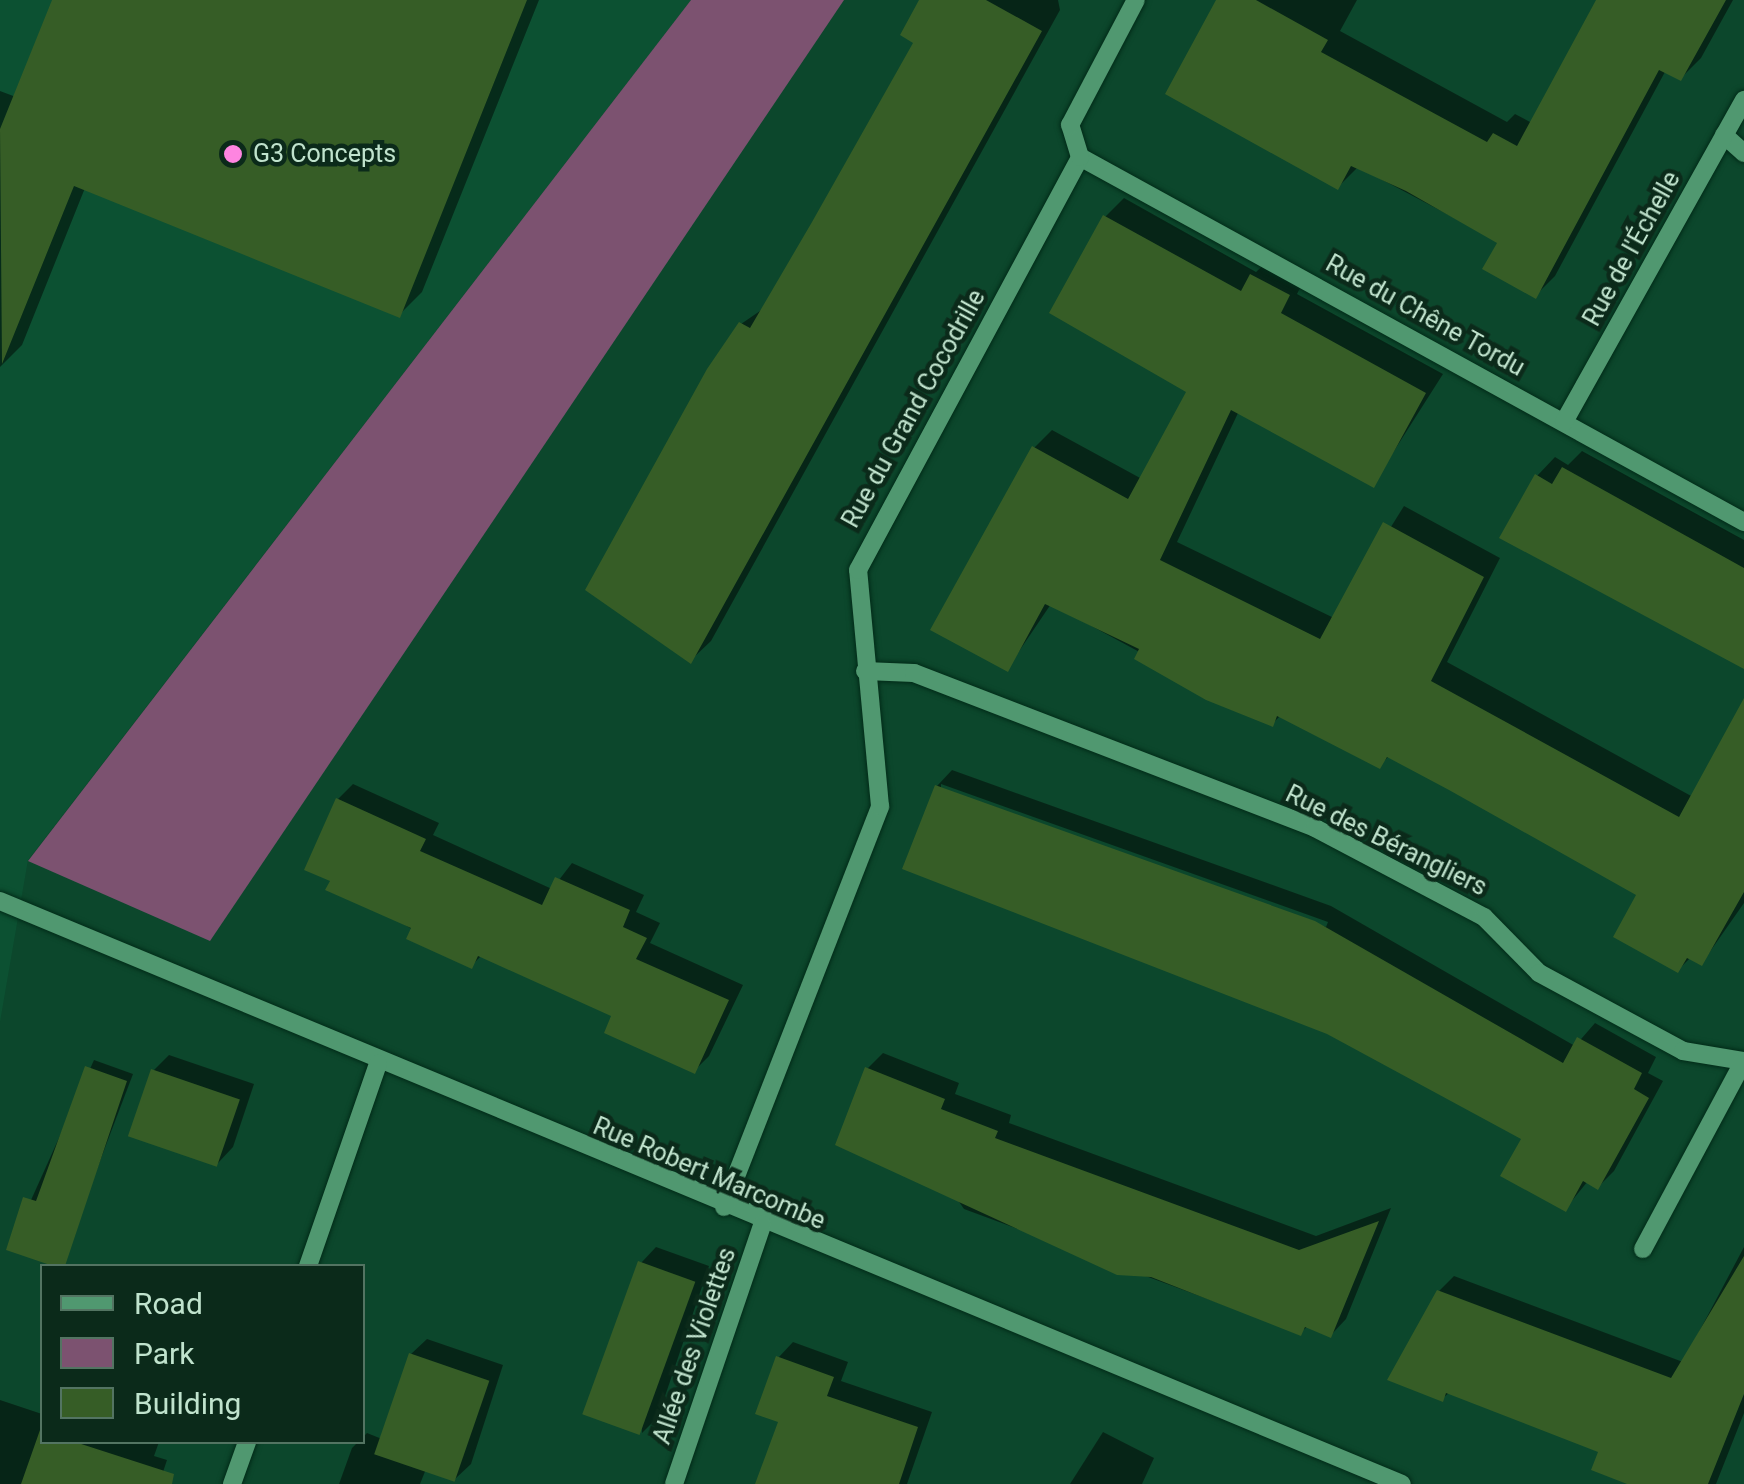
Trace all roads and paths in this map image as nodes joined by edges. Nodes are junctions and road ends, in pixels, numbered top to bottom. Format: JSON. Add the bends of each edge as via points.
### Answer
{"nodes":[{"id":1,"x":1136,"y":0,"type":"edge"},
{"id":2,"x":1744,"y":100,"type":"edge"},
{"id":3,"x":1724,"y":135,"type":"junction"},
{"id":4,"x":1744,"y":152,"type":"edge"},
{"id":5,"x":1080,"y":157,"type":"junction"},
{"id":6,"x":1564,"y":422,"type":"junction"},
{"id":7,"x":1744,"y":522,"type":"edge"},
{"id":8,"x":865,"y":671,"type":"junction"},
{"id":9,"x":0,"y":902,"type":"edge"},
{"id":10,"x":1744,"y":1061,"type":"edge"},
{"id":11,"x":378,"y":1064,"type":"junction"},
{"id":12,"x":724,"y":1206,"type":"junction"},
{"id":13,"x":762,"y":1225,"type":"junction"},
{"id":14,"x":1642,"y":1249,"type":"dead end"},
{"id":15,"x":309,"y":1264,"type":"edge"},
{"id":16,"x":246,"y":1444,"type":"edge"},
{"id":17,"x":232,"y":1484,"type":"edge"},
{"id":18,"x":674,"y":1484,"type":"edge"},
{"id":19,"x":1402,"y":1484,"type":"edge"}],
"edges":[{"from":1,"to":5,"type":"street","via":[[1070,125]]},
{"from":2,"to":3,"type":"street","name":"Rue de l'Échelle"},
{"from":3,"to":4,"type":"street"},
{"from":3,"to":6,"type":"street","name":"Rue de l'Échelle"},
{"from":5,"to":6,"type":"street","name":"Rue du Chêne Tordu"},
{"from":5,"to":8,"type":"street","name":"Rue du Grand Cocodrille","via":[[864,552]]},
{"from":6,"to":7,"type":"street","name":"Rue du Chêne Tordu"},
{"from":8,"to":10,"type":"street","name":"Rue des Bérangliers","via":[[914,674],[1315,828],[1484,917],[1538,973],[1683,1052]]},
{"from":8,"to":12,"type":"street","name":"Rue du Grand Cocodrille","via":[[880,806]]},
{"from":9,"to":11,"type":"street","name":"Rue Robert Marcombe"},
{"from":10,"to":14,"type":"street"},
{"from":11,"to":12,"type":"street","name":"Rue Robert Marcombe"},
{"from":11,"to":15,"type":"street"},
{"from":12,"to":13,"type":"street","name":"Rue Robert Marcombe"},
{"from":13,"to":18,"type":"street","name":"Allée des Violettes"},
{"from":13,"to":19,"type":"street","name":"Rue Robert Marcombe"},
{"from":16,"to":17,"type":"street"}]}
